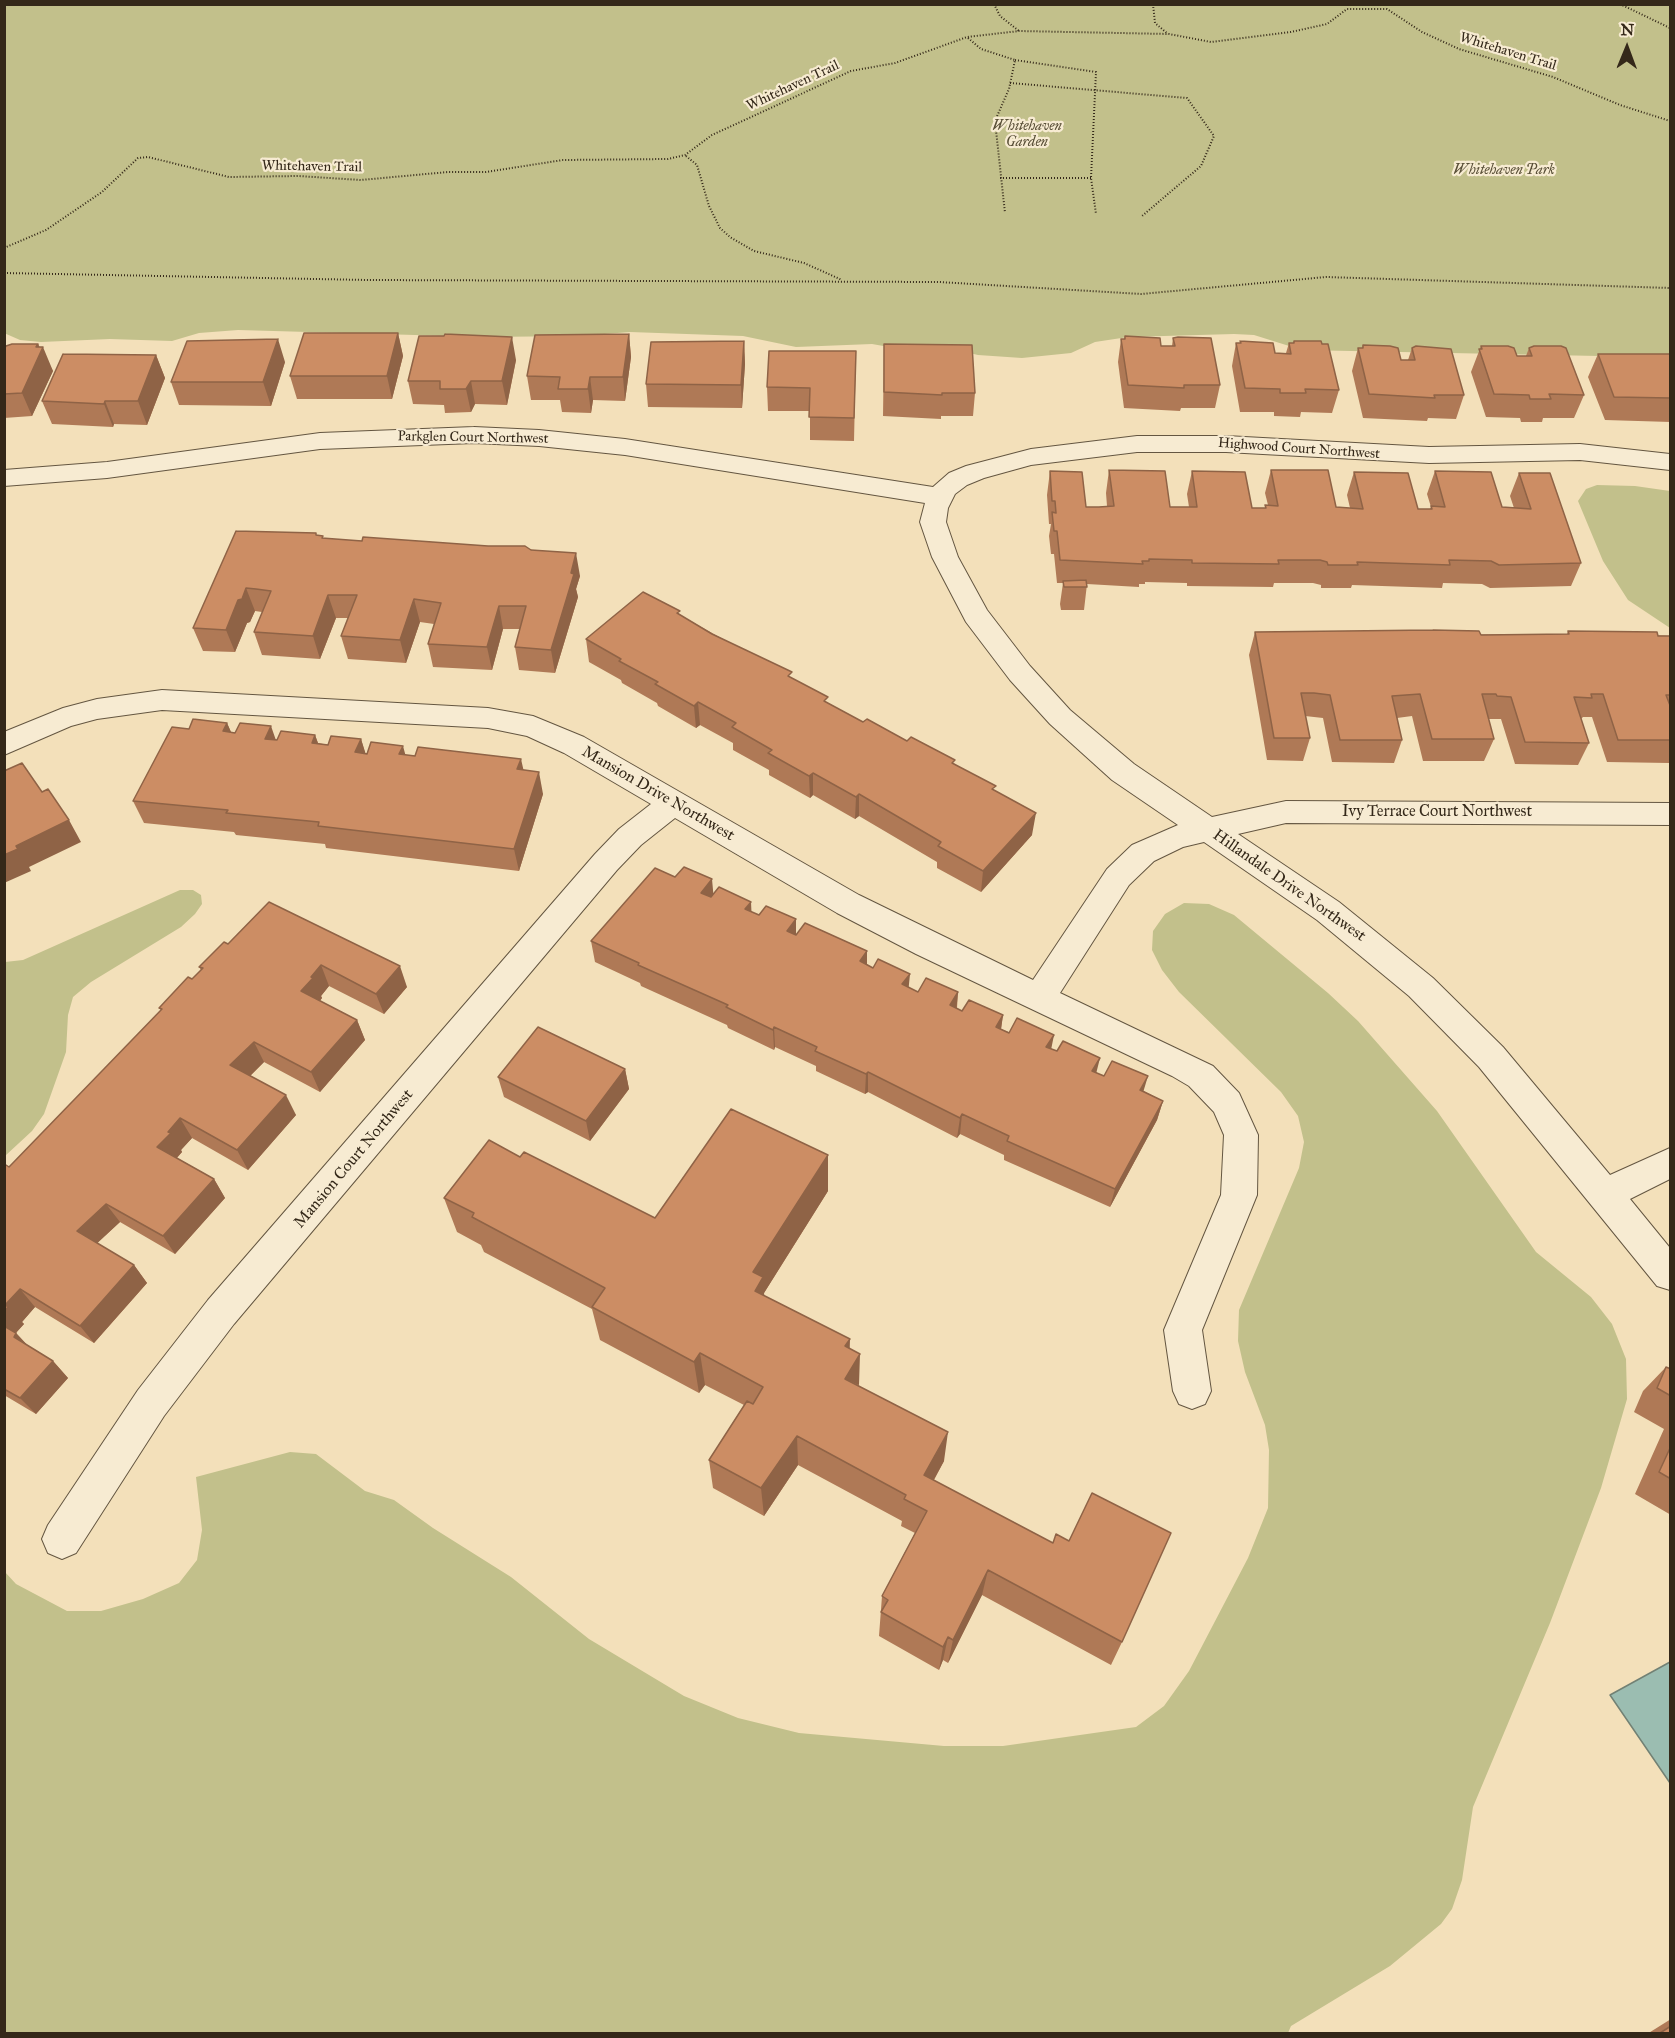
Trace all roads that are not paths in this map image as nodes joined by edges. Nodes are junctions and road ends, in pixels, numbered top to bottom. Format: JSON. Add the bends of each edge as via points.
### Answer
{"nodes":[{"id":1,"x":1671,"y":462,"type":"edge"},
{"id":2,"x":4,"y":478,"type":"edge"},
{"id":3,"x":940,"y":497,"type":"junction"},
{"id":4,"x":4,"y":744,"type":"edge"},
{"id":5,"x":674,"y":802,"type":"junction"},
{"id":6,"x":1671,"y":814,"type":"edge"},
{"id":7,"x":1206,"y":828,"type":"junction"},
{"id":8,"x":1039,"y":998,"type":"junction"},
{"id":9,"x":1671,"y":1163,"type":"edge"},
{"id":10,"x":1605,"y":1194,"type":"junction"},
{"id":11,"x":1671,"y":1274,"type":"edge"},
{"id":12,"x":1192,"y":1391,"type":"dead end"},
{"id":13,"x":62,"y":1539,"type":"dead end"}],
"edges":[{"from":1,"to":3,"type":"street","name":"Highwood Court Northwest","via":[[1580,452],[1429,455],[1226,444],[1137,444],[1012,461],[958,479]]},
{"from":2,"to":3,"type":"street","name":"Parkglen Court Northwest","via":[[107,470],[320,441],[474,435],[626,447]]},
{"from":3,"to":7,"type":"street","name":"Hillandale Drive Northwest","via":[[935,508],[935,532],[958,586],[996,645],[1089,745]]},
{"from":4,"to":5,"type":"street","name":"Mansion Drive Northwest","via":[[31,730],[86,712],[162,700],[488,718],[555,735]]},
{"from":5,"to":8,"type":"street","name":"Mansion Drive Northwest","via":[[848,904]]},
{"from":5,"to":13,"type":"street","name":"Mansion Court Northwest","via":[[606,862],[221,1312],[151,1403]]},
{"from":6,"to":7,"type":"street","name":"Ivy Terrace Court Northwest","via":[[1286,812]]},
{"from":7,"to":8,"type":"street","via":[[1158,844],[1130,864]]},
{"from":7,"to":10,"type":"street","name":"Hillandale Drive Northwest","via":[[1347,925],[1421,987],[1491,1057]]},
{"from":8,"to":12,"type":"street","via":[[1201,1076],[1227,1103],[1236,1119],[1241,1135],[1239,1195],[1182,1330]]},
{"from":9,"to":10,"type":"street"},
{"from":10,"to":11,"type":"street","name":"Hillandale Drive Northwest"}]}
